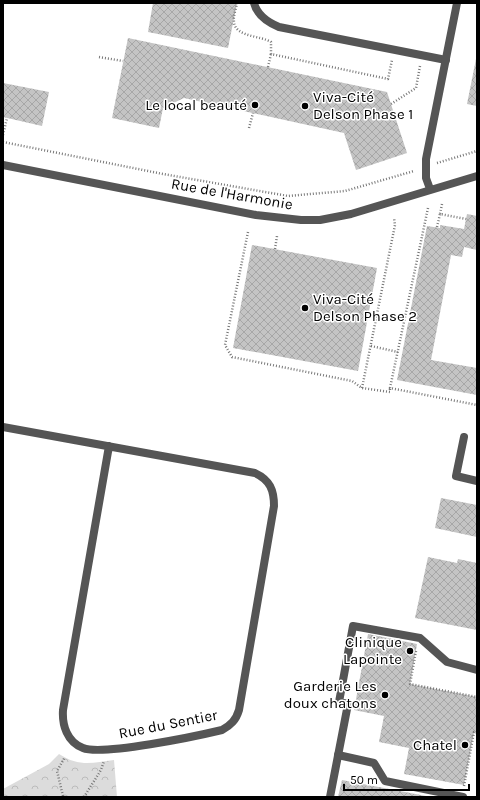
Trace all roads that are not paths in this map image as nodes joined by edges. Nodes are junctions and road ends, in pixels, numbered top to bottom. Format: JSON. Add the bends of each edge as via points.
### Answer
{"nodes":[{"id":1,"x":254,"y":3,"type":"edge"},
{"id":2,"x":457,"y":3,"type":"edge"},
{"id":3,"x":446,"y":60,"type":"junction"},
{"id":4,"x":3,"y":165,"type":"edge"},
{"id":5,"x":477,"y":176,"type":"edge"},
{"id":6,"x":430,"y":189,"type":"junction"},
{"id":7,"x":3,"y":427,"type":"edge"},
{"id":8,"x":464,"y":437,"type":"dead end"},
{"id":9,"x":109,"y":446,"type":"junction"},
{"id":10,"x":477,"y":481,"type":"edge"},
{"id":11,"x":477,"y":670,"type":"edge"},
{"id":12,"x":338,"y":756,"type":"junction"},
{"id":13,"x":330,"y":797,"type":"edge"},
{"id":14,"x":463,"y":797,"type":"edge"}],
"edges":[{"from":1,"to":3,"type":"street","via":[[262,17],[278,27]]},
{"from":2,"to":3,"type":"street"},
{"from":3,"to":6,"type":"street","via":[[426,159],[426,178]]},
{"from":4,"to":6,"type":"street","name":"Rue de l'Harmonie","via":[[256,215],[301,220],[320,220],[352,214]]},
{"from":5,"to":6,"type":"street","name":"Rue de l'Harmonie"},
{"from":7,"to":9,"type":"street","name":"Rue du Sentier"},
{"from":8,"to":10,"type":"street","via":[[456,476]]},
{"from":9,"to":9,"type":"street","name":"Rue du Sentier","via":[[63,710],[67,732],[76,744],[95,751],[222,730],[230,726],[239,710],[274,494],[264,477],[255,473]]},
{"from":11,"to":12,"type":"street","via":[[447,662],[420,638],[353,626],[339,702],[348,704]]},
{"from":12,"to":13,"type":"street"},
{"from":12,"to":14,"type":"street","via":[[374,763],[385,781]]}]}
